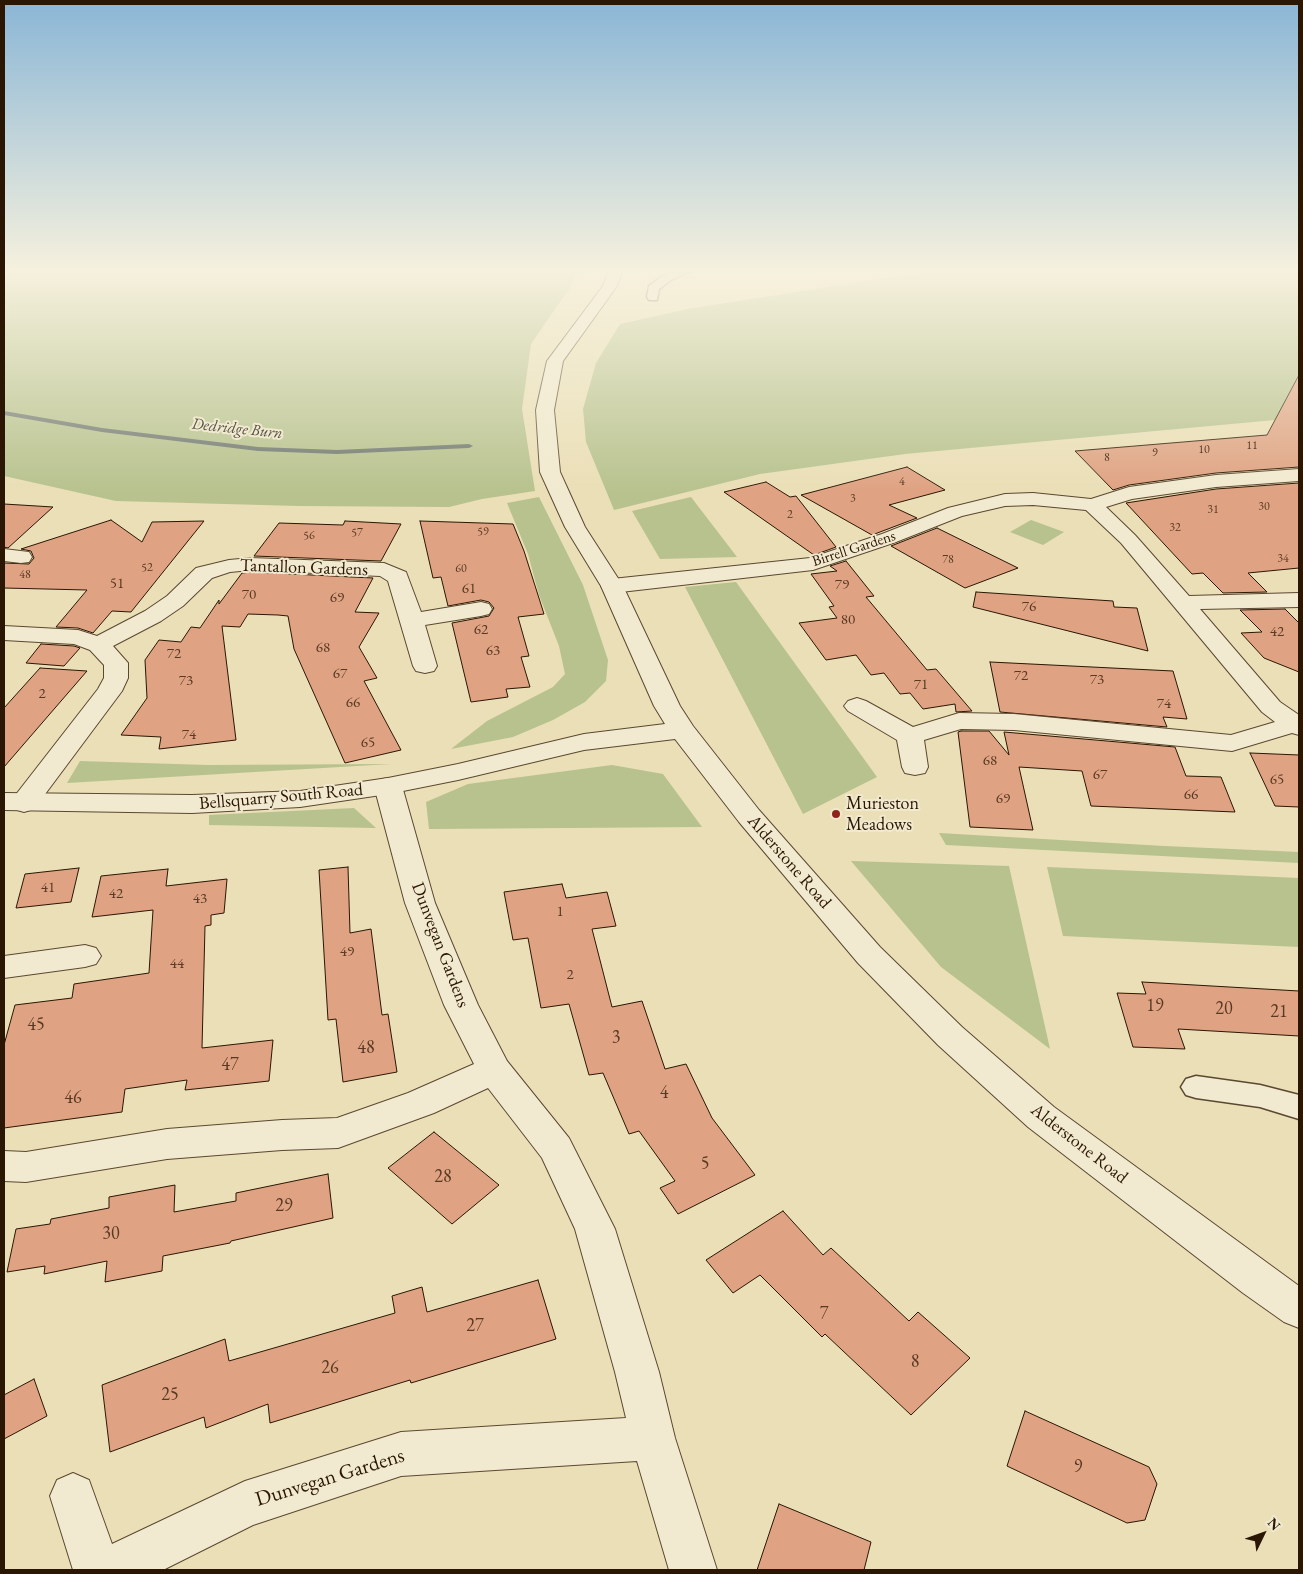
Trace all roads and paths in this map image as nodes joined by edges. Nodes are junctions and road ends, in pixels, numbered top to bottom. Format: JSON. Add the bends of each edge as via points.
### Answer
{"nodes":[{"id":1,"x":566,"y":345,"type":"edge"},
{"id":2,"x":1299,"y":475,"type":"edge"},
{"id":3,"x":1092,"y":505,"type":"junction"},
{"id":4,"x":612,"y":586,"type":"junction"},
{"id":5,"x":1299,"y":600,"type":"edge"},
{"id":6,"x":1184,"y":603,"type":"junction"},
{"id":7,"x":481,"y":609,"type":"dead end"},
{"id":8,"x":412,"y":620,"type":"junction"},
{"id":9,"x":4,"y":633,"type":"edge"},
{"id":10,"x":98,"y":645,"type":"junction"},
{"id":11,"x":425,"y":666,"type":"dead end"},
{"id":12,"x":857,"y":706,"type":"dead end"},
{"id":13,"x":675,"y":718,"type":"junction"},
{"id":14,"x":1297,"y":726,"type":"edge"},
{"id":15,"x":910,"y":736,"type":"junction"},
{"id":16,"x":915,"y":767,"type":"dead end"},
{"id":17,"x":388,"y":786,"type":"junction"},
{"id":18,"x":14,"y":802,"type":"edge"},
{"id":19,"x":85,"y":956,"type":"dead end"},
{"id":20,"x":4,"y":967,"type":"edge"},
{"id":21,"x":494,"y":1070,"type":"junction"},
{"id":22,"x":1196,"y":1088,"type":"dead end"},
{"id":23,"x":1299,"y":1107,"type":"edge"},
{"id":24,"x":4,"y":1166,"type":"edge"},
{"id":25,"x":1299,"y":1309,"type":"edge"},
{"id":26,"x":653,"y":1438,"type":"junction"},
{"id":27,"x":73,"y":1496,"type":"dead end"},
{"id":28,"x":97,"y":1570,"type":"edge"},
{"id":29,"x":112,"y":1570,"type":"edge"},
{"id":30,"x":693,"y":1570,"type":"edge"}],
"edges":[{"from":1,"to":4,"type":"street","name":"Alderstone Road","via":[[555,361],[545,410],[550,472],[575,527]]},
{"from":2,"to":3,"type":"street","name":"Birrell Gardens","via":[[1216,481],[1129,493]]},
{"from":3,"to":4,"type":"street","name":"Birrell Gardens","via":[[1033,499],[1005,500],[956,512],[813,564]]},
{"from":3,"to":6,"type":"street","via":[[1128,539]]},
{"from":4,"to":13,"type":"street","name":"Alderstone Road"},
{"from":5,"to":6,"type":"street"},
{"from":6,"to":14,"type":"street","via":[[1271,707]]},
{"from":7,"to":8,"type":"street"},
{"from":8,"to":10,"type":"street","name":"Tantallon Gardens","via":[[398,577],[384,570],[229,566],[204,573],[175,601]]},
{"from":8,"to":11,"type":"street","name":"Tantallon Gardens"},
{"from":9,"to":10,"type":"street","via":[[78,637]]},
{"from":10,"to":18,"type":"street","via":[[116,663],[116,678],[110,691]]},
{"from":12,"to":15,"type":"street"},
{"from":13,"to":17,"type":"street","name":"Bellsquarry South Road","via":[[458,772]]},
{"from":13,"to":25,"type":"street","name":"Alderstone Road","via":[[749,816],[869,955],[950,1036],[1041,1117]]},
{"from":14,"to":15,"type":"street","via":[[1232,743],[1014,722],[960,721]]},
{"from":15,"to":16,"type":"street"},
{"from":17,"to":18,"type":"street","name":"Bellsquarry South Road","via":[[300,799],[192,804]]},
{"from":17,"to":21,"type":"street","name":"Dunvegan Gardens","via":[[420,903],[461,1005]]},
{"from":19,"to":20,"type":"street"},
{"from":21,"to":24,"type":"street","via":[[421,1103],[338,1132],[167,1144],[26,1167]]},
{"from":21,"to":26,"type":"street","name":"Dunvegan Gardens","via":[[556,1149],[595,1229],[638,1372]]},
{"from":22,"to":23,"type":"lane","via":[[1260,1096]]},
{"from":26,"to":29,"type":"street","name":"Dunvegan Gardens","via":[[401,1454],[244,1504]]},
{"from":26,"to":30,"type":"street","name":"Dunvegan Gardens"},
{"from":27,"to":28,"type":"street"}]}
